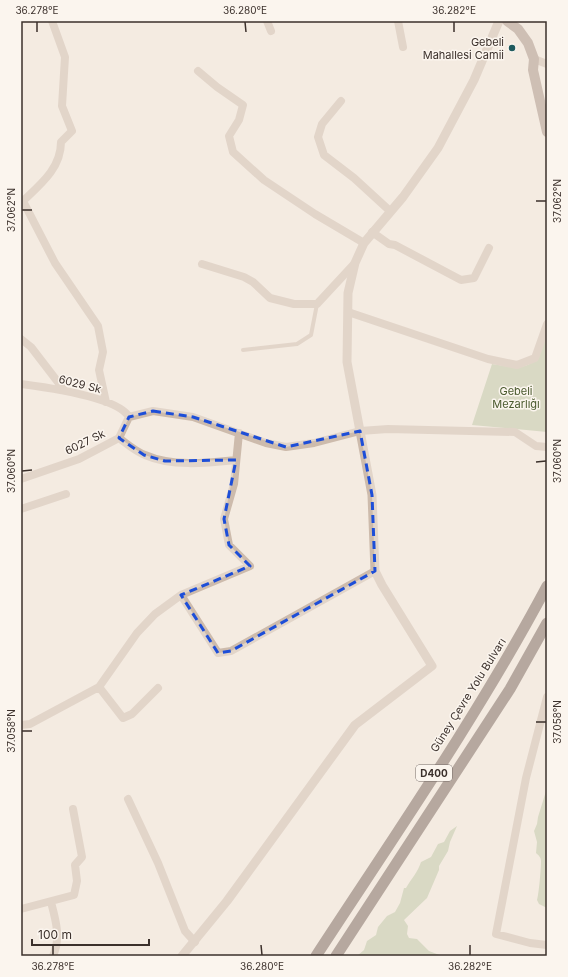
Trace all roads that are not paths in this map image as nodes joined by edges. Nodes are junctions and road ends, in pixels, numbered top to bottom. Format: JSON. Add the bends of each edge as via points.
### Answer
{"nodes":[{"id":1,"x":52,"y":21,"type":"edge"},
{"id":2,"x":267,"y":21,"type":"edge"},
{"id":3,"x":398,"y":21,"type":"edge"},
{"id":4,"x":499,"y":21,"type":"edge"},
{"id":5,"x":507,"y":21,"type":"edge"},
{"id":6,"x":271,"y":31,"type":"dead end"},
{"id":7,"x":403,"y":47,"type":"dead end"},
{"id":8,"x":534,"y":59,"type":"junction"},
{"id":9,"x":547,"y":64,"type":"edge"},
{"id":10,"x":198,"y":71,"type":"dead end"},
{"id":11,"x":341,"y":101,"type":"dead end"},
{"id":12,"x":547,"y":132,"type":"edge"},
{"id":13,"x":24,"y":210,"type":"edge"},
{"id":14,"x":390,"y":212,"type":"junction"},
{"id":15,"x":372,"y":232,"type":"junction"},
{"id":16,"x":364,"y":243,"type":"junction"},
{"id":17,"x":489,"y":248,"type":"dead end"},
{"id":18,"x":355,"y":263,"type":"junction"},
{"id":19,"x":202,"y":264,"type":"dead end"},
{"id":20,"x":317,"y":304,"type":"junction"},
{"id":21,"x":348,"y":312,"type":"junction"},
{"id":22,"x":547,"y":324,"type":"edge"},
{"id":23,"x":21,"y":339,"type":"edge"},
{"id":24,"x":243,"y":350,"type":"dead end"},
{"id":25,"x":21,"y":384,"type":"edge"},
{"id":26,"x":64,"y":390,"type":"junction"},
{"id":27,"x":106,"y":402,"type":"junction"},
{"id":28,"x":129,"y":417,"type":"junction"},
{"id":29,"x":360,"y":431,"type":"junction"},
{"id":30,"x":239,"y":434,"type":"junction"},
{"id":31,"x":119,"y":438,"type":"junction"},
{"id":32,"x":547,"y":447,"type":"edge"},
{"id":33,"x":236,"y":460,"type":"junction"},
{"id":34,"x":21,"y":479,"type":"edge"},
{"id":35,"x":66,"y":494,"type":"dead end"},
{"id":36,"x":21,"y":509,"type":"edge"},
{"id":37,"x":376,"y":571,"type":"junction"},
{"id":38,"x":547,"y":586,"type":"edge"},
{"id":39,"x":181,"y":595,"type":"junction"},
{"id":40,"x":546,"y":626,"type":"edge"},
{"id":41,"x":99,"y":687,"type":"junction"},
{"id":42,"x":158,"y":688,"type":"dead end"},
{"id":43,"x":547,"y":697,"type":"edge"},
{"id":44,"x":21,"y":725,"type":"edge"},
{"id":45,"x":128,"y":799,"type":"dead end"},
{"id":46,"x":73,"y":809,"type":"dead end"},
{"id":47,"x":51,"y":902,"type":"junction"},
{"id":48,"x":21,"y":909,"type":"edge"},
{"id":49,"x":195,"y":942,"type":"junction"},
{"id":50,"x":547,"y":945,"type":"edge"},
{"id":51,"x":53,"y":956,"type":"edge"},
{"id":52,"x":182,"y":956,"type":"edge"},
{"id":53,"x":316,"y":956,"type":"edge"},
{"id":54,"x":336,"y":956,"type":"edge"}],
"edges":[{"from":1,"to":13,"type":"street","via":[[65,57],[62,106],[72,131],[61,142],[61,153],[50,175],[23,201]]},
{"from":2,"to":6,"type":"street"},
{"from":3,"to":7,"type":"street"},
{"from":4,"to":14,"type":"street","via":[[457,115],[438,148]]},
{"from":5,"to":8,"type":"main road","via":[[518,29],[528,43]]},
{"from":8,"to":9,"type":"street"},
{"from":8,"to":12,"type":"main road","via":[[533,70]]},
{"from":10,"to":16,"type":"street","via":[[243,105],[239,120],[229,136],[233,152],[264,180]]},
{"from":11,"to":14,"type":"street","via":[[322,124],[318,137],[324,155],[354,178]]},
{"from":13,"to":27,"type":"street","via":[[98,326],[103,352],[99,370]]},
{"from":14,"to":15,"type":"street"},
{"from":15,"to":16,"type":"street"},
{"from":15,"to":17,"type":"street","via":[[389,244],[461,280],[474,278]]},
{"from":16,"to":18,"type":"street"},
{"from":18,"to":20,"type":"street"},
{"from":18,"to":21,"type":"street","via":[[348,293]]},
{"from":19,"to":20,"type":"street","via":[[244,277],[270,298],[294,304]]},
{"from":20,"to":24,"type":"lane","via":[[311,335],[297,344]]},
{"from":21,"to":22,"type":"street","via":[[488,359],[517,365],[535,358]]},
{"from":21,"to":29,"type":"street","via":[[347,362]]},
{"from":23,"to":26,"type":"street","via":[[32,348]]},
{"from":25,"to":26,"type":"street","name":"6029 Sk"},
{"from":26,"to":27,"type":"street","name":"6029 Sk"},
{"from":27,"to":28,"type":"street","name":"6029 Sk","via":[[126,411]]},
{"from":28,"to":30,"type":"street","via":[[153,411],[193,416]]},
{"from":28,"to":31,"type":"street","name":"6027 Sk"},
{"from":29,"to":30,"type":"street","via":[[286,448]]},
{"from":29,"to":32,"type":"street","via":[[388,429],[515,432],[536,446]]},
{"from":29,"to":37,"type":"street","via":[[372,495]]},
{"from":30,"to":33,"type":"street"},
{"from":31,"to":33,"type":"street","via":[[144,455],[165,461],[204,463]]},
{"from":31,"to":34,"type":"street","name":"6027 Sk","via":[[79,459]]},
{"from":33,"to":39,"type":"street","via":[[234,484],[224,519],[229,545],[250,566]]},
{"from":35,"to":36,"type":"street"},
{"from":37,"to":39,"type":"street","via":[[231,651],[218,653]]},
{"from":37,"to":49,"type":"street","via":[[432,666],[355,724]]},
{"from":38,"to":53,"type":"highway","name":"Güney Çevre Yolu Bulvarı","number":"D400","via":[[516,644]]},
{"from":39,"to":41,"type":"street","via":[[155,614],[137,633]]},
{"from":40,"to":54,"type":"highway","number":"D400","via":[[510,689]]},
{"from":41,"to":42,"type":"street","via":[[123,718],[132,714]]},
{"from":41,"to":44,"type":"street","via":[[30,724]]},
{"from":43,"to":50,"type":"street","via":[[526,778],[496,934]]},
{"from":45,"to":49,"type":"street","via":[[158,863],[185,932]]},
{"from":46,"to":47,"type":"street","via":[[82,858],[76,865],[77,881],[74,895]]},
{"from":47,"to":48,"type":"street"},
{"from":47,"to":51,"type":"street","via":[[58,927]]},
{"from":49,"to":52,"type":"street"}]}
